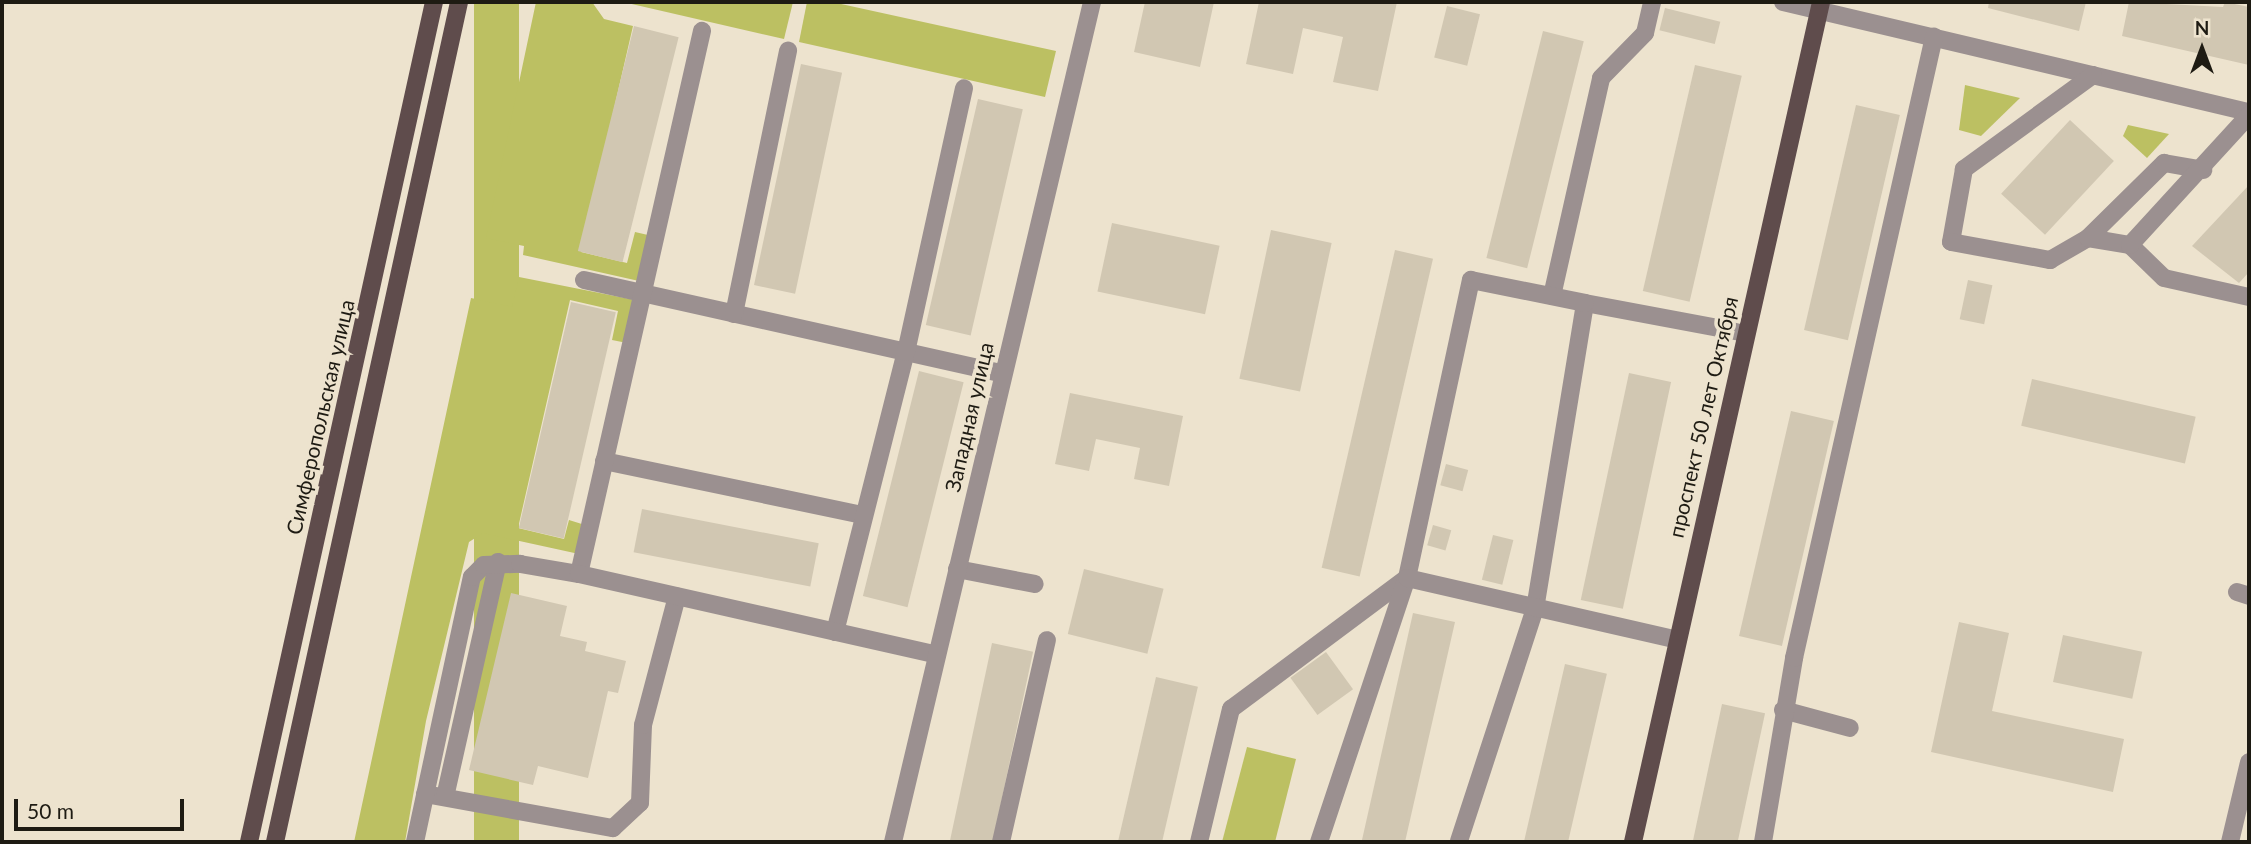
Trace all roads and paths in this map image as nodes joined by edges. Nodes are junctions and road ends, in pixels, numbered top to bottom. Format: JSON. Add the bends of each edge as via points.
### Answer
{"nodes":[{"id":1,"x":434,"y":2,"type":"edge"},
{"id":2,"x":459,"y":2,"type":"edge"},
{"id":3,"x":1092,"y":2,"type":"edge"},
{"id":4,"x":1652,"y":2,"type":"edge"},
{"id":5,"x":1783,"y":2,"type":"edge"},
{"id":6,"x":1820,"y":6,"type":"edge"},
{"id":7,"x":702,"y":31,"type":"dead end"},
{"id":8,"x":1934,"y":37,"type":"junction"},
{"id":9,"x":788,"y":50,"type":"dead end"},
{"id":10,"x":2093,"y":75,"type":"junction"},
{"id":11,"x":964,"y":88,"type":"dead end"},
{"id":12,"x":2249,"y":114,"type":"edge"},
{"id":13,"x":2203,"y":170,"type":"junction"},
{"id":14,"x":2088,"y":238,"type":"junction"},
{"id":15,"x":2130,"y":244,"type":"junction"},
{"id":16,"x":584,"y":280,"type":"dead end"},
{"id":17,"x":643,"y":294,"type":"junction"},
{"id":18,"x":1552,"y":296,"type":"junction"},
{"id":19,"x":2249,"y":297,"type":"edge"},
{"id":20,"x":1585,"y":303,"type":"junction"},
{"id":21,"x":734,"y":314,"type":"junction"},
{"id":22,"x":1745,"y":333,"type":"junction"},
{"id":23,"x":906,"y":352,"type":"junction"},
{"id":24,"x":1001,"y":373,"type":"junction"},
{"id":25,"x":604,"y":461,"type":"junction"},
{"id":26,"x":863,"y":515,"type":"junction"},
{"id":27,"x":498,"y":562,"type":"junction"},
{"id":28,"x":957,"y":569,"type":"junction"},
{"id":29,"x":579,"y":574,"type":"junction"},
{"id":30,"x":1407,"y":578,"type":"junction"},
{"id":31,"x":1035,"y":584,"type":"dead end"},
{"id":32,"x":677,"y":596,"type":"junction"},
{"id":33,"x":1535,"y":609,"type":"junction"},
{"id":34,"x":835,"y":632,"type":"junction"},
{"id":35,"x":1047,"y":640,"type":"dead end"},
{"id":36,"x":1677,"y":640,"type":"junction"},
{"id":37,"x":937,"y":655,"type":"junction"},
{"id":38,"x":1783,"y":710,"type":"junction"},
{"id":39,"x":1850,"y":728,"type":"dead end"},
{"id":40,"x":2249,"y":762,"type":"edge"},
{"id":41,"x":425,"y":794,"type":"junction"},
{"id":42,"x":445,"y":797,"type":"junction"},
{"id":43,"x":615,"y":835,"type":"edge"},
{"id":44,"x":1459,"y":841,"type":"edge"},
{"id":45,"x":249,"y":842,"type":"edge"},
{"id":46,"x":275,"y":842,"type":"edge"},
{"id":47,"x":415,"y":842,"type":"edge"},
{"id":48,"x":893,"y":842,"type":"edge"},
{"id":49,"x":1001,"y":842,"type":"edge"},
{"id":50,"x":1199,"y":842,"type":"edge"},
{"id":51,"x":1319,"y":842,"type":"edge"},
{"id":52,"x":1633,"y":842,"type":"edge"},
{"id":53,"x":1763,"y":842,"type":"edge"},
{"id":54,"x":2230,"y":842,"type":"edge"}],
"edges":[{"from":1,"to":45,"type":"main road","name":"Симферопольская улица"},
{"from":2,"to":46,"type":"main road"},
{"from":3,"to":24,"type":"street","name":"Западная улица"},
{"from":4,"to":18,"type":"street","via":[[1645,33],[1601,78]]},
{"from":5,"to":6,"type":"street"},
{"from":6,"to":8,"type":"street"},
{"from":6,"to":22,"type":"main road","name":"проспект 50 лет Октября"},
{"from":7,"to":17,"type":"street"},
{"from":8,"to":10,"type":"street"},
{"from":8,"to":38,"type":"street"},
{"from":9,"to":21,"type":"street"},
{"from":10,"to":12,"type":"street"},
{"from":10,"to":14,"type":"street","via":[[1964,169],[1951,242],[2050,260]]},
{"from":11,"to":23,"type":"street"},
{"from":12,"to":13,"type":"street"},
{"from":13,"to":14,"type":"street","via":[[2164,163]]},
{"from":13,"to":15,"type":"street"},
{"from":14,"to":15,"type":"street"},
{"from":15,"to":19,"type":"street","via":[[2164,278]]},
{"from":16,"to":17,"type":"street"},
{"from":17,"to":21,"type":"street"},
{"from":17,"to":25,"type":"street"},
{"from":18,"to":20,"type":"street"},
{"from":18,"to":30,"type":"street","via":[[1471,280]]},
{"from":20,"to":22,"type":"street"},
{"from":20,"to":33,"type":"street"},
{"from":21,"to":23,"type":"street"},
{"from":22,"to":36,"type":"main road","name":"проспект 50 лет Октября"},
{"from":23,"to":24,"type":"street"},
{"from":23,"to":26,"type":"street"},
{"from":24,"to":28,"type":"street","name":"Западная улица"},
{"from":25,"to":26,"type":"street"},
{"from":25,"to":29,"type":"street"},
{"from":26,"to":34,"type":"street"},
{"from":27,"to":29,"type":"street"},
{"from":27,"to":41,"type":"street","via":[[484,565],[472,577]]},
{"from":27,"to":42,"type":"street"},
{"from":28,"to":31,"type":"street"},
{"from":28,"to":37,"type":"street","name":"Западная улица"},
{"from":29,"to":32,"type":"street"},
{"from":30,"to":33,"type":"street"},
{"from":30,"to":50,"type":"street","via":[[1231,709]]},
{"from":30,"to":51,"type":"street"},
{"from":32,"to":34,"type":"street"},
{"from":32,"to":43,"type":"street","via":[[643,725],[640,803]]},
{"from":33,"to":36,"type":"street"},
{"from":33,"to":44,"type":"street"},
{"from":34,"to":37,"type":"street"},
{"from":35,"to":49,"type":"street"},
{"from":36,"to":52,"type":"main road","name":"проспект 50 лет Октября"},
{"from":37,"to":48,"type":"street","name":"Западная улица"},
{"from":38,"to":39,"type":"street"},
{"from":38,"to":53,"type":"street"},
{"from":40,"to":54,"type":"street"},
{"from":41,"to":42,"type":"street"},
{"from":41,"to":47,"type":"street"},
{"from":42,"to":43,"type":"street"}]}
